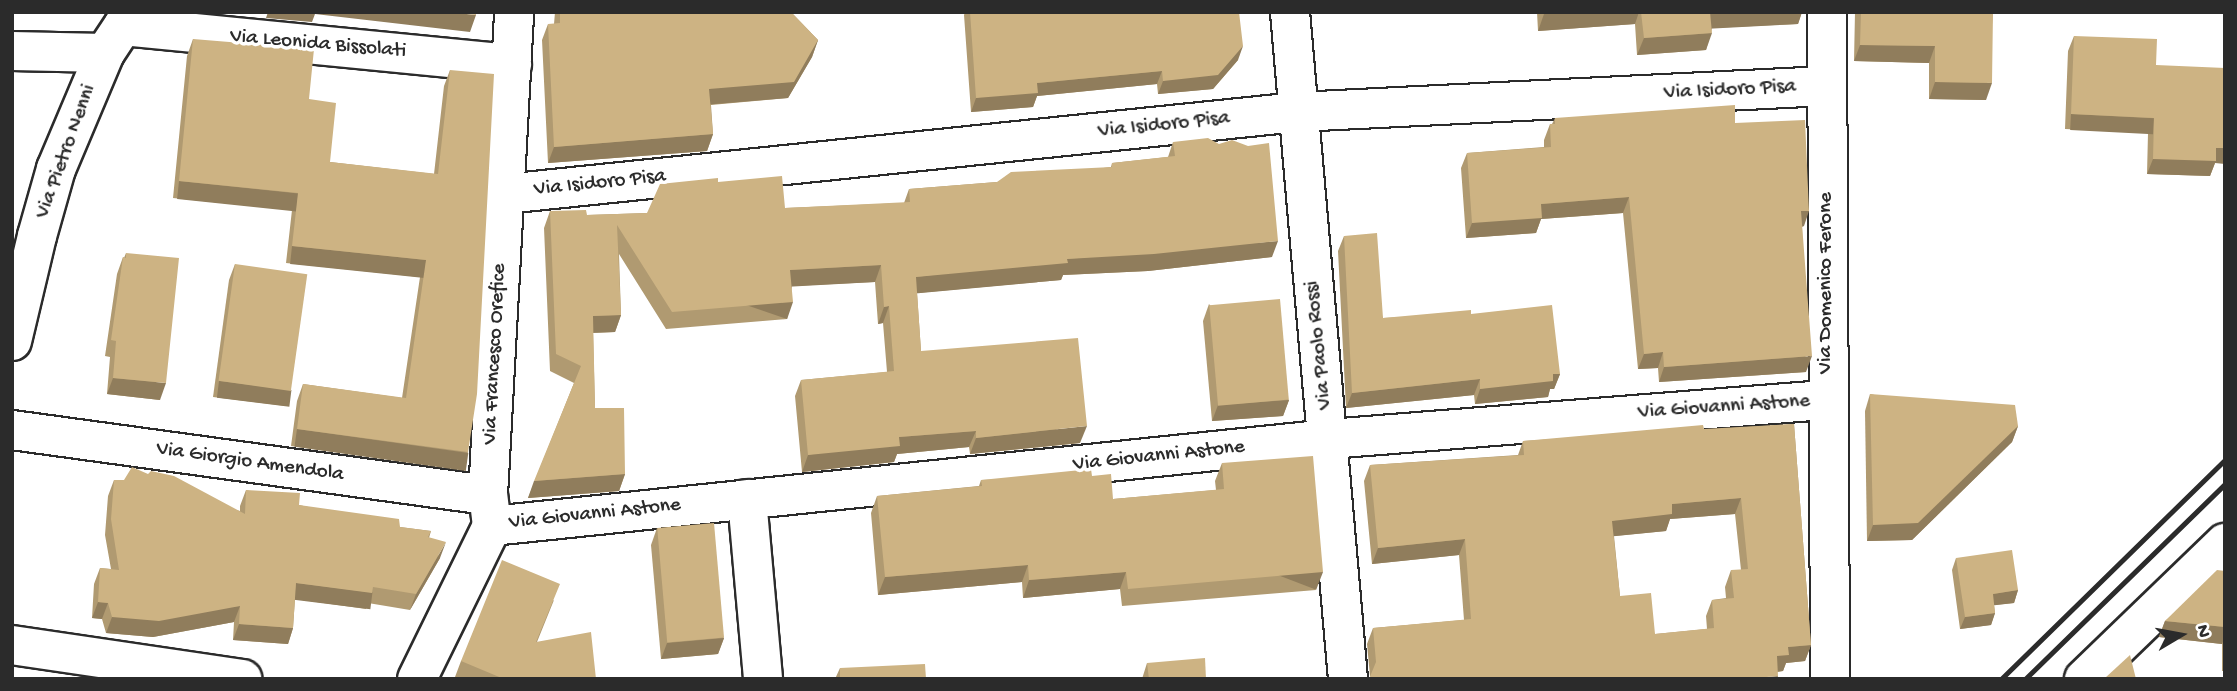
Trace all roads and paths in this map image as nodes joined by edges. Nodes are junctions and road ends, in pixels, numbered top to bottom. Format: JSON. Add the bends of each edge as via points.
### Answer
{"nodes":[{"id":1,"x":514,"y":12,"type":"edge"},
{"id":2,"x":1290,"y":12,"type":"edge"},
{"id":3,"x":1827,"y":12,"type":"edge"},
{"id":4,"x":120,"y":30,"type":"edge"},
{"id":5,"x":12,"y":51,"type":"edge"},
{"id":6,"x":512,"y":64,"type":"junction"},
{"id":7,"x":1826,"y":86,"type":"junction"},
{"id":8,"x":1297,"y":112,"type":"junction"},
{"id":9,"x":505,"y":194,"type":"junction"},
{"id":10,"x":12,"y":341,"type":"edge"},
{"id":11,"x":1827,"y":400,"type":"junction"},
{"id":12,"x":12,"y":430,"type":"edge"},
{"id":13,"x":1329,"y":439,"type":"junction"},
{"id":14,"x":747,"y":499,"type":"junction"},
{"id":15,"x":490,"y":511,"type":"junction"},
{"id":16,"x":2218,"y":558,"type":"edge"},
{"id":17,"x":12,"y":645,"type":"edge"},
{"id":18,"x":243,"y":679,"type":"edge"},
{"id":19,"x":418,"y":679,"type":"edge"},
{"id":20,"x":763,"y":679,"type":"edge"},
{"id":21,"x":1348,"y":679,"type":"edge"},
{"id":22,"x":1830,"y":679,"type":"edge"},
{"id":23,"x":2084,"y":679,"type":"edge"}],
"edges":[{"from":1,"to":6,"type":"street","name":"Via Francesco Orefice"},
{"from":2,"to":8,"type":"street","name":"Via Paolo Rossi"},
{"from":3,"to":7,"type":"street","name":"Via Domenico Ferone"},
{"from":4,"to":5,"type":"street","name":"Via Leonida Bissolati"},
{"from":4,"to":6,"type":"street","name":"Via Leonida Bissolati"},
{"from":4,"to":10,"type":"street","name":"Via Pietro Nenni","via":[[57,169]]},
{"from":6,"to":9,"type":"street","name":"Via Francesco Orefice"},
{"from":7,"to":8,"type":"street","name":"Via Isidoro Pisa"},
{"from":7,"to":11,"type":"street","name":"Via Domenico Ferone"},
{"from":8,"to":9,"type":"street","name":"Via Isidoro Pisa"},
{"from":8,"to":13,"type":"street","name":"Via Paolo Rossi"},
{"from":9,"to":15,"type":"street","name":"Via Francesco Orefice"},
{"from":11,"to":13,"type":"street","name":"Via Giovanni Astone"},
{"from":11,"to":22,"type":"street","name":"Via Domenico Ferone"},
{"from":12,"to":15,"type":"street","name":"Via Giorgio Amendola"},
{"from":13,"to":14,"type":"street","name":"Via Giovanni Astone"},
{"from":13,"to":21,"type":"street","name":"Via Paolo Rossi"},
{"from":14,"to":15,"type":"street","name":"Via Giovanni Astone"},
{"from":14,"to":20,"type":"street"},
{"from":15,"to":19,"type":"street","name":"Via Francesco Orefice"},
{"from":16,"to":23,"type":"street"},
{"from":17,"to":18,"type":"street"}]}
